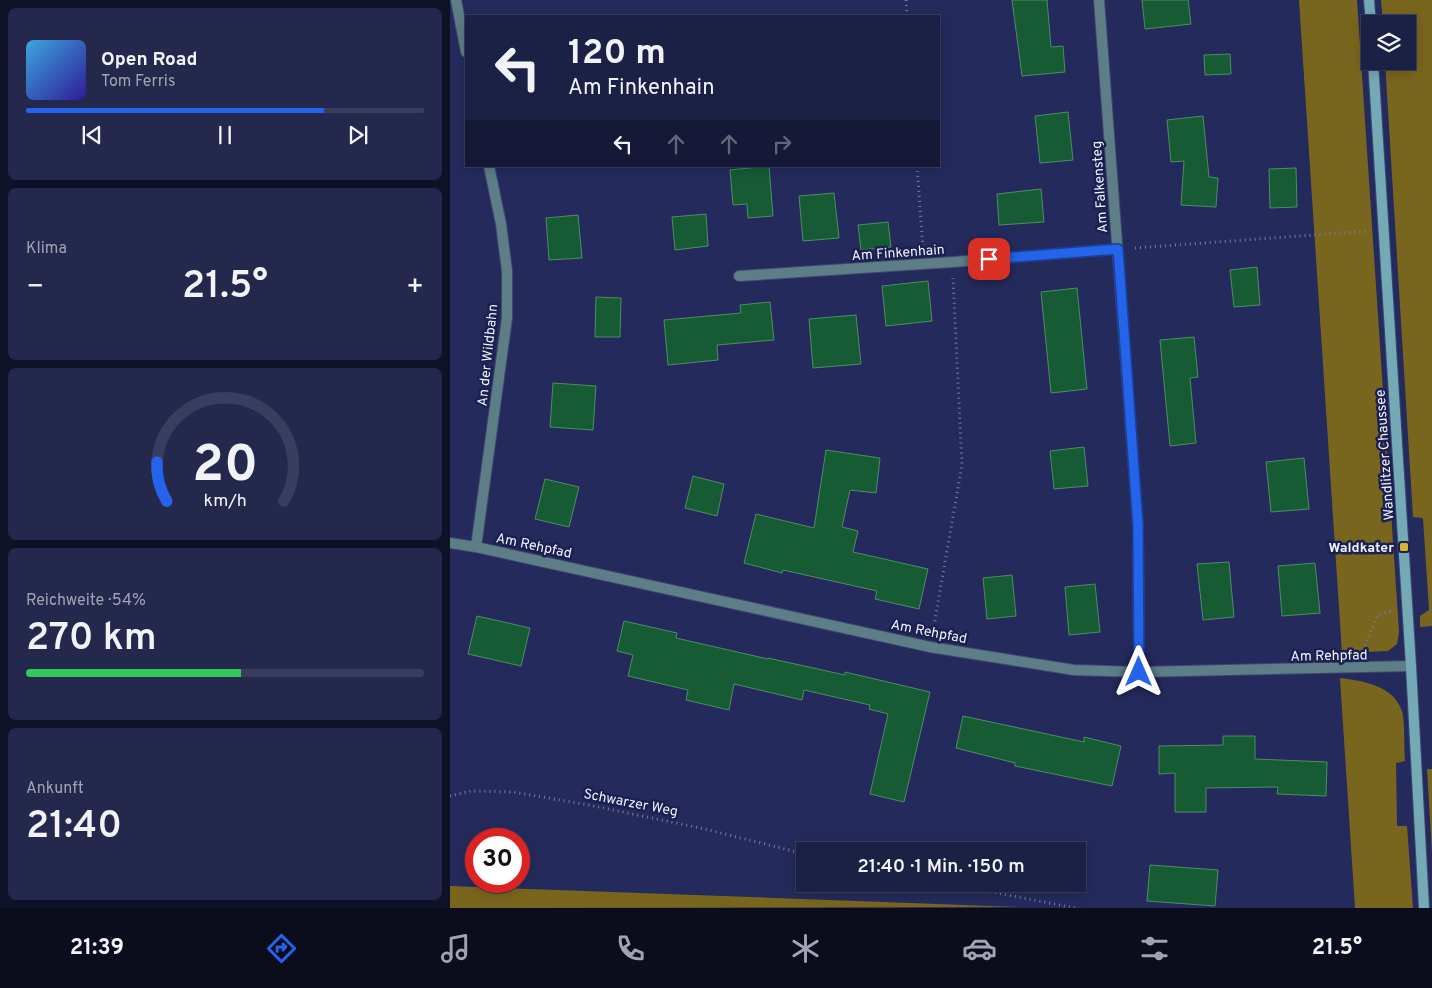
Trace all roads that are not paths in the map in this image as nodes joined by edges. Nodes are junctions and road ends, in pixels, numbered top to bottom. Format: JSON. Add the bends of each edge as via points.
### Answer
{"nodes":[{"id":1,"x":456,"y":0,"type":"edge"},
{"id":2,"x":1099,"y":0,"type":"edge"},
{"id":3,"x":1369,"y":0,"type":"edge"},
{"id":4,"x":1370,"y":15,"type":"edge"},
{"id":5,"x":465,"y":47,"type":"edge"},
{"id":6,"x":1374,"y":70,"type":"edge"},
{"id":7,"x":489,"y":167,"type":"edge"},
{"id":8,"x":1118,"y":249,"type":"junction"},
{"id":9,"x":739,"y":276,"type":"dead end"},
{"id":10,"x":450,"y":543,"type":"edge"},
{"id":11,"x":476,"y":547,"type":"junction"},
{"id":12,"x":1411,"y":666,"type":"junction"},
{"id":13,"x":1139,"y":672,"type":"junction"},
{"id":14,"x":1424,"y":908,"type":"edge"}],
"edges":[{"from":1,"to":5,"type":"street"},
{"from":2,"to":8,"type":"street","name":"Am Falkensteg"},
{"from":3,"to":4,"type":"main road"},
{"from":6,"to":12,"type":"main road","name":"Wandlitzer Chaussee"},
{"from":7,"to":11,"type":"street","name":"An der Wildbahn","via":[[507,270],[507,318]]},
{"from":8,"to":9,"type":"street","name":"Am Finkenhain"},
{"from":8,"to":13,"type":"street","name":"Am Falkensteg","via":[[1138,526]]},
{"from":10,"to":11,"type":"street","name":"Am Rehpfad"},
{"from":11,"to":13,"type":"street","name":"Am Rehpfad","via":[[930,647],[1074,670]]},
{"from":12,"to":13,"type":"street","name":"Am Rehpfad"},
{"from":12,"to":14,"type":"main road","name":"Wandlitzer Chaussee"}]}
